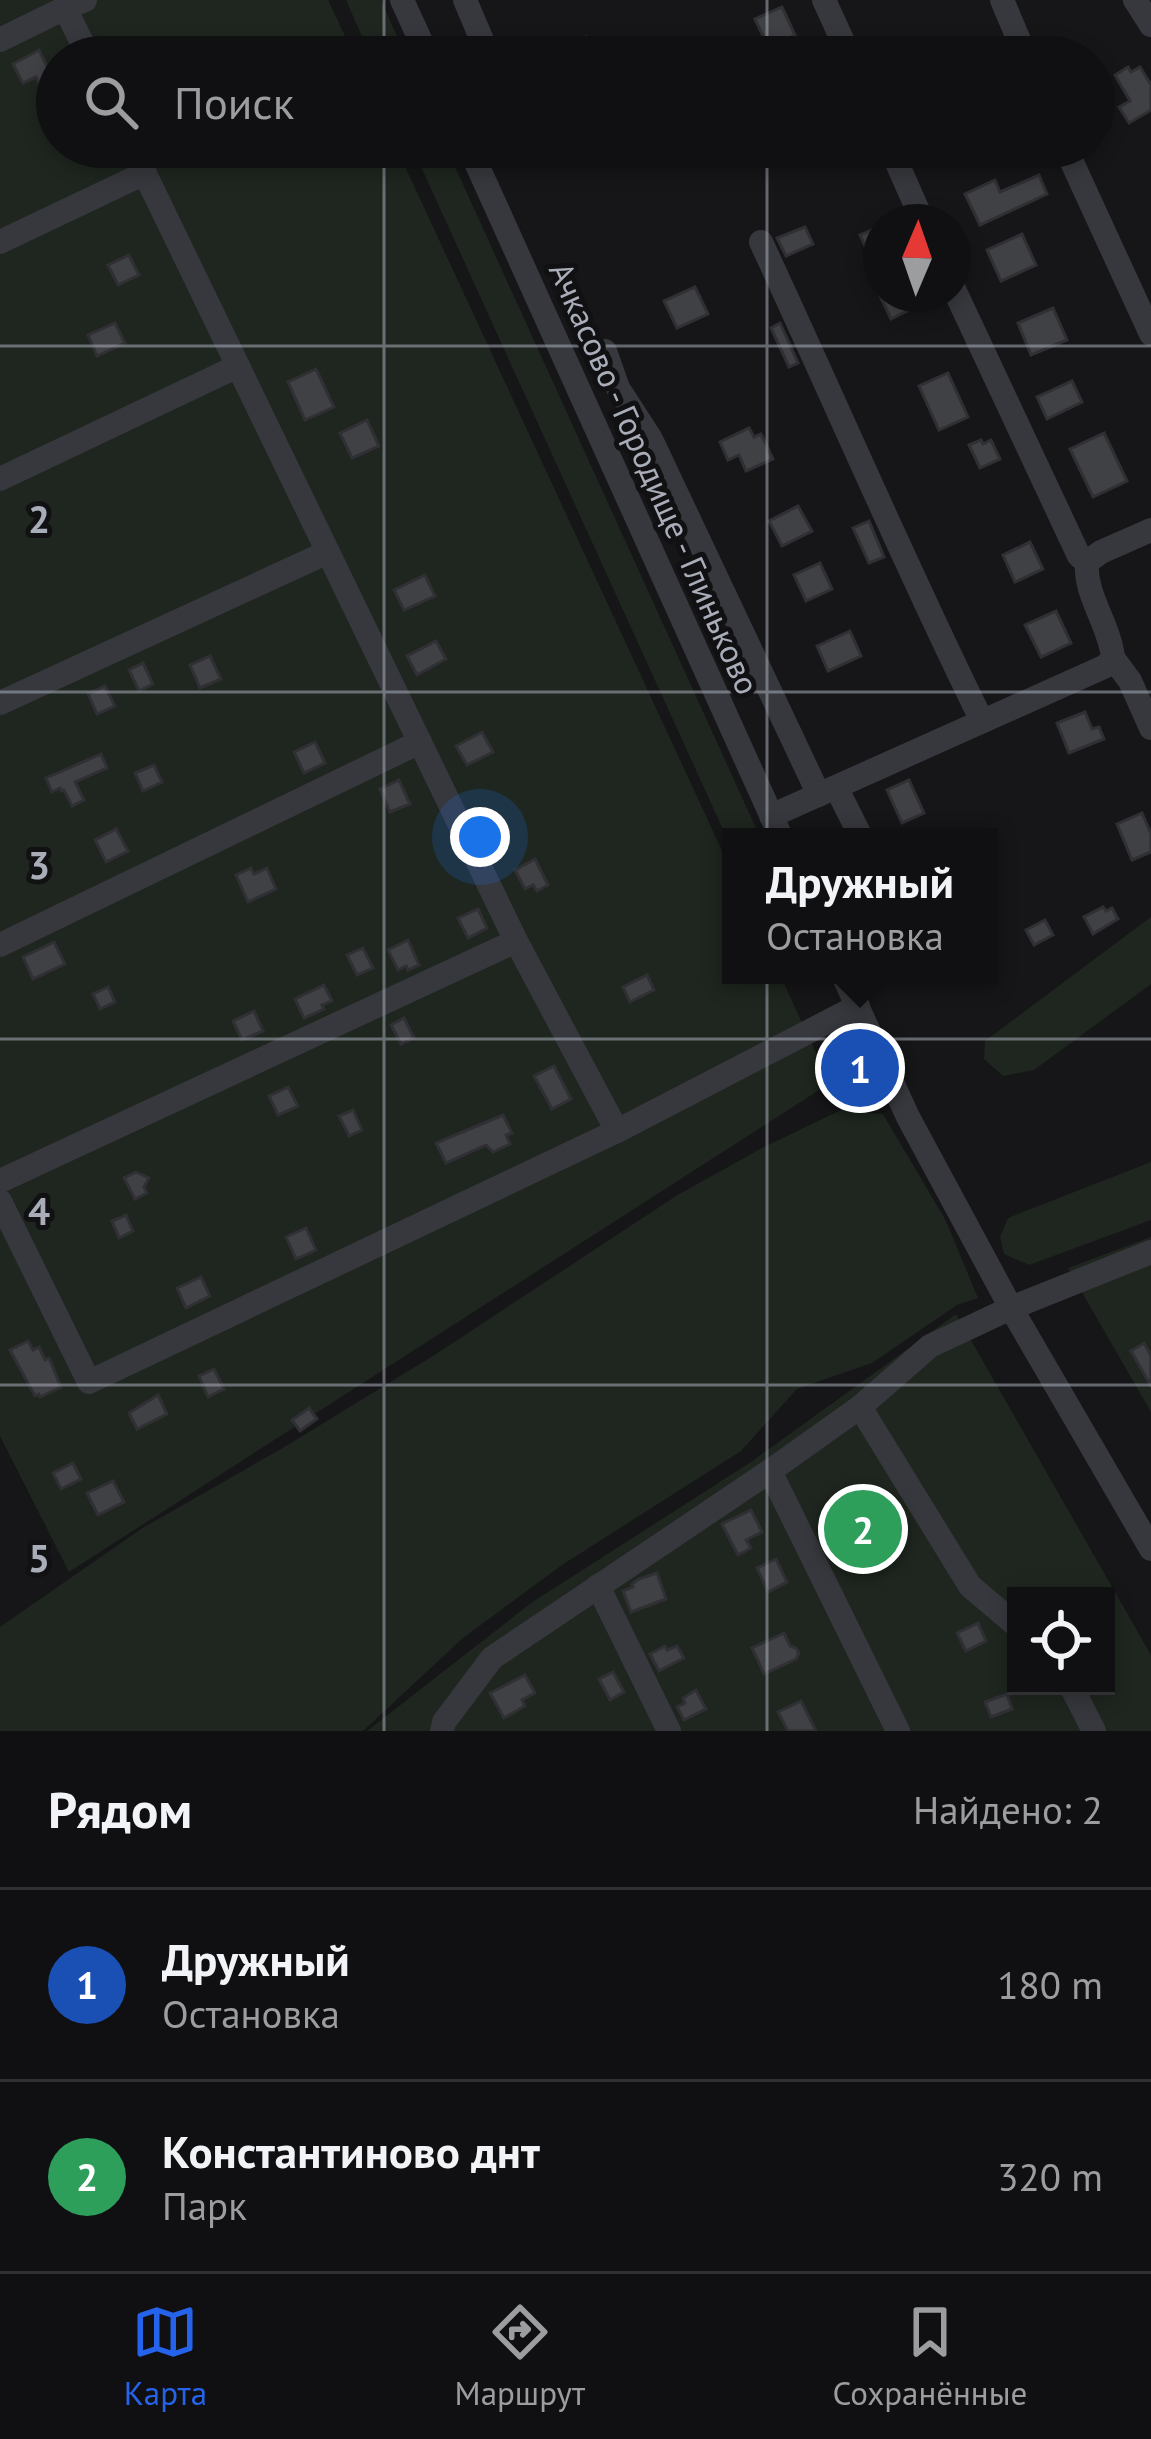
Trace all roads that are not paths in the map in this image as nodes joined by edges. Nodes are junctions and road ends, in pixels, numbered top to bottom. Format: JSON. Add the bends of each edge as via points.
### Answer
{"nodes":[{"id":1,"x":402,"y":0,"type":"edge"},
{"id":2,"x":465,"y":0,"type":"edge"},
{"id":3,"x":824,"y":0,"type":"edge"},
{"id":4,"x":1002,"y":0,"type":"edge"},
{"id":5,"x":1135,"y":0,"type":"edge"},
{"id":6,"x":75,"y":4,"type":"edge"},
{"id":7,"x":1151,"y":25,"type":"edge"},
{"id":8,"x":83,"y":36,"type":"edge"},
{"id":9,"x":418,"y":36,"type":"edge"},
{"id":10,"x":480,"y":36,"type":"edge"},
{"id":11,"x":840,"y":36,"type":"edge"},
{"id":12,"x":1018,"y":36,"type":"edge"},
{"id":13,"x":0,"y":40,"type":"edge"},
{"id":14,"x":142,"y":168,"type":"edge"},
{"id":15,"x":478,"y":168,"type":"edge"},
{"id":16,"x":899,"y":168,"type":"edge"},
{"id":17,"x":1074,"y":168,"type":"edge"},
{"id":18,"x":145,"y":173,"type":"junction"},
{"id":19,"x":915,"y":204,"type":"edge"},
{"id":20,"x":0,"y":242,"type":"edge"},
{"id":21,"x":761,"y":242,"type":"dead end"},
{"id":22,"x":965,"y":312,"type":"edge"},
{"id":23,"x":1151,"y":334,"type":"edge"},
{"id":24,"x":604,"y":351,"type":"dead end"},
{"id":25,"x":238,"y":367,"type":"junction"},
{"id":26,"x":0,"y":479,"type":"edge"},
{"id":27,"x":1151,"y":530,"type":"edge"},
{"id":28,"x":328,"y":552,"type":"junction"},
{"id":29,"x":1087,"y":562,"type":"junction"},
{"id":30,"x":1113,"y":658,"type":"junction"},
{"id":31,"x":1141,"y":681,"type":"edge"},
{"id":32,"x":0,"y":703,"type":"edge"},
{"id":33,"x":982,"y":721,"type":"junction"},
{"id":34,"x":1151,"y":728,"type":"edge"},
{"id":35,"x":420,"y":742,"type":"junction"},
{"id":36,"x":827,"y":791,"type":"junction"},
{"id":37,"x":776,"y":826,"type":"edge"},
{"id":38,"x":854,"y":828,"type":"edge"},
{"id":39,"x":516,"y":941,"type":"junction"},
{"id":40,"x":0,"y":945,"type":"edge"},
{"id":41,"x":848,"y":984,"type":"edge"},
{"id":42,"x":857,"y":1006,"type":"junction"},
{"id":43,"x":617,"y":1131,"type":"junction"},
{"id":44,"x":0,"y":1181,"type":"edge"},
{"id":45,"x":0,"y":1201,"type":"edge"},
{"id":46,"x":1151,"y":1252,"type":"edge"},
{"id":47,"x":1011,"y":1309,"type":"junction"},
{"id":48,"x":860,"y":1407,"type":"junction"},
{"id":49,"x":770,"y":1471,"type":"junction"},
{"id":50,"x":1151,"y":1549,"type":"edge"},
{"id":51,"x":598,"y":1586,"type":"junction"},
{"id":52,"x":1007,"y":1617,"type":"edge"},
{"id":53,"x":1075,"y":1695,"type":"edge"},
{"id":54,"x":442,"y":1731,"type":"edge"},
{"id":55,"x":669,"y":1731,"type":"edge"},
{"id":56,"x":898,"y":1731,"type":"edge"},
{"id":57,"x":1094,"y":1731,"type":"edge"}],
"edges":[{"from":1,"to":9,"type":"street"},
{"from":2,"to":10,"type":"street"},
{"from":3,"to":11,"type":"street"},
{"from":4,"to":12,"type":"street"},
{"from":5,"to":7,"type":"street"},
{"from":6,"to":8,"type":"street"},
{"from":6,"to":13,"type":"street"},
{"from":14,"to":18,"type":"street"},
{"from":15,"to":37,"type":"street","name":"Ачкасово - Городище - Глиньково"},
{"from":16,"to":19,"type":"street"},
{"from":17,"to":23,"type":"street"},
{"from":18,"to":20,"type":"street"},
{"from":18,"to":25,"type":"street"},
{"from":21,"to":33,"type":"street"},
{"from":22,"to":29,"type":"street"},
{"from":24,"to":36,"type":"street"},
{"from":25,"to":26,"type":"street"},
{"from":25,"to":28,"type":"street"},
{"from":27,"to":29,"type":"street"},
{"from":28,"to":32,"type":"street"},
{"from":28,"to":35,"type":"street"},
{"from":29,"to":30,"type":"street"},
{"from":30,"to":31,"type":"street"},
{"from":30,"to":33,"type":"street"},
{"from":31,"to":34,"type":"street"},
{"from":33,"to":36,"type":"street"},
{"from":35,"to":39,"type":"street"},
{"from":35,"to":40,"type":"street"},
{"from":36,"to":37,"type":"street"},
{"from":36,"to":38,"type":"street"},
{"from":39,"to":43,"type":"street"},
{"from":39,"to":44,"type":"street"},
{"from":41,"to":42,"type":"street"},
{"from":42,"to":43,"type":"street"},
{"from":42,"to":47,"type":"street"},
{"from":43,"to":45,"type":"street","via":[[89,1382]]},
{"from":46,"to":47,"type":"street"},
{"from":47,"to":48,"type":"street","via":[[930,1346]]},
{"from":47,"to":50,"type":"street"},
{"from":48,"to":49,"type":"street"},
{"from":48,"to":52,"type":"street","via":[[970,1586]]},
{"from":49,"to":51,"type":"street"},
{"from":49,"to":56,"type":"street"},
{"from":51,"to":54,"type":"street","via":[[492,1658]]},
{"from":51,"to":55,"type":"street"},
{"from":53,"to":57,"type":"street"}]}
